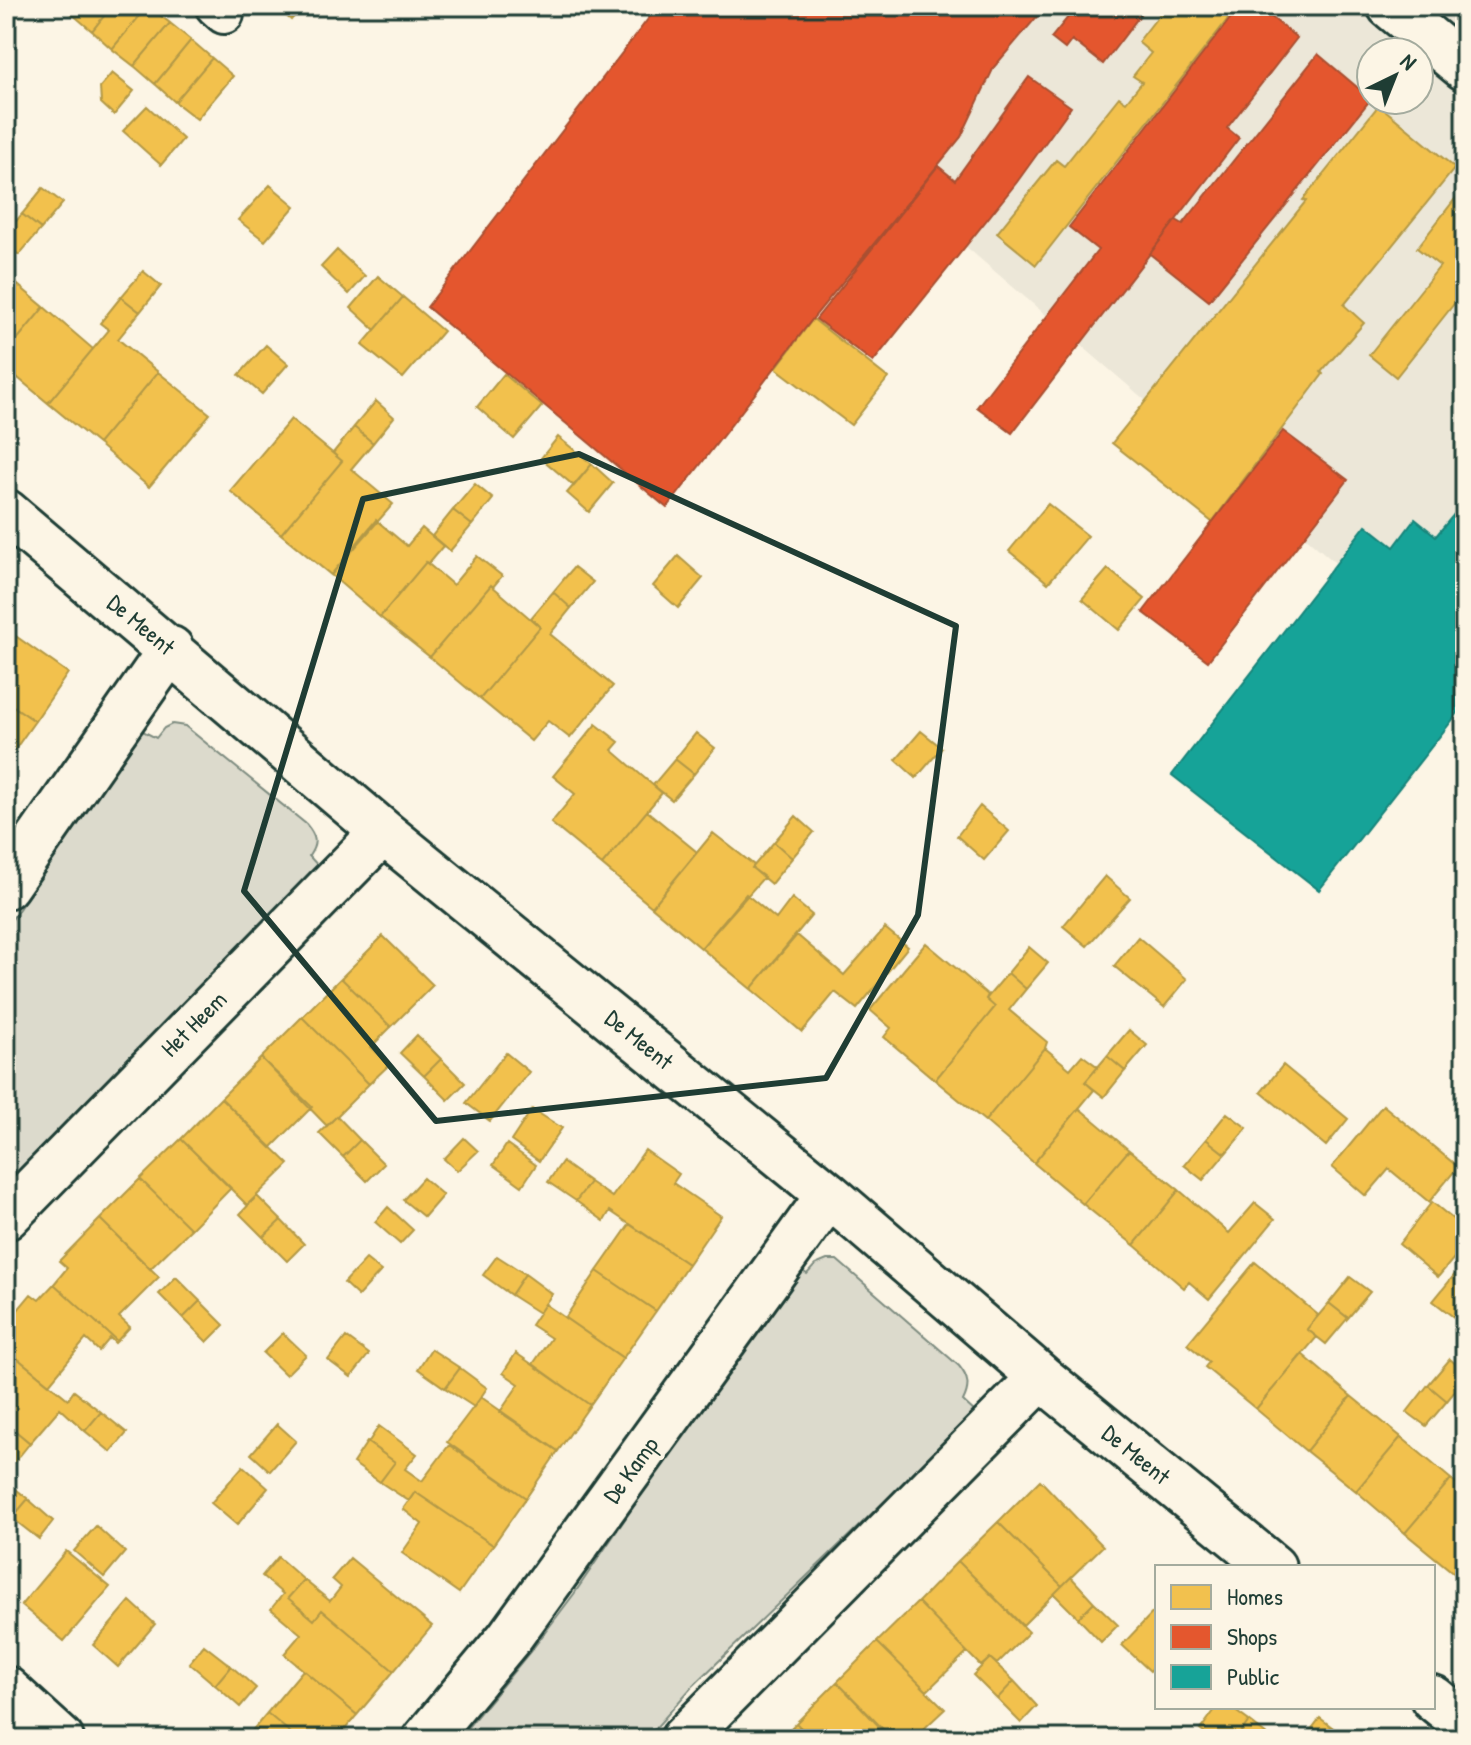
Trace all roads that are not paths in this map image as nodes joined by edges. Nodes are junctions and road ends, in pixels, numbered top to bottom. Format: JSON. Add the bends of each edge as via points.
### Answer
{"nodes":[{"id":1,"x":1390,"y":6,"type":"edge"},
{"id":2,"x":1465,"y":68,"type":"edge"},
{"id":3,"x":6,"y":512,"type":"edge"},
{"id":4,"x":171,"y":649,"type":"junction"},
{"id":5,"x":383,"y":832,"type":"junction"},
{"id":6,"x":6,"y":886,"type":"edge"},
{"id":7,"x":829,"y":1195,"type":"junction"},
{"id":8,"x":6,"y":1217,"type":"edge"},
{"id":9,"x":1041,"y":1377,"type":"junction"},
{"id":10,"x":1271,"y":1565,"type":"edge"},
{"id":11,"x":6,"y":1689,"type":"edge"},
{"id":12,"x":1435,"y":1700,"type":"edge"},
{"id":13,"x":1465,"y":1724,"type":"edge"},
{"id":14,"x":61,"y":1739,"type":"edge"},
{"id":15,"x":425,"y":1739,"type":"edge"},
{"id":16,"x":683,"y":1739,"type":"edge"}],
"edges":[{"from":1,"to":2,"type":"street"},
{"from":3,"to":4,"type":"street","name":"De Meent"},
{"from":4,"to":5,"type":"street","name":"De Meent"},
{"from":4,"to":6,"type":"street"},
{"from":5,"to":7,"type":"street","name":"De Meent"},
{"from":5,"to":8,"type":"street","name":"Het Heem"},
{"from":7,"to":9,"type":"street","name":"De Meent"},
{"from":7,"to":15,"type":"street","name":"De Kamp","via":[[509,1638]]},
{"from":9,"to":10,"type":"street","name":"De Meent"},
{"from":9,"to":16,"type":"street"},
{"from":11,"to":14,"type":"street"},
{"from":12,"to":13,"type":"street"}]}
